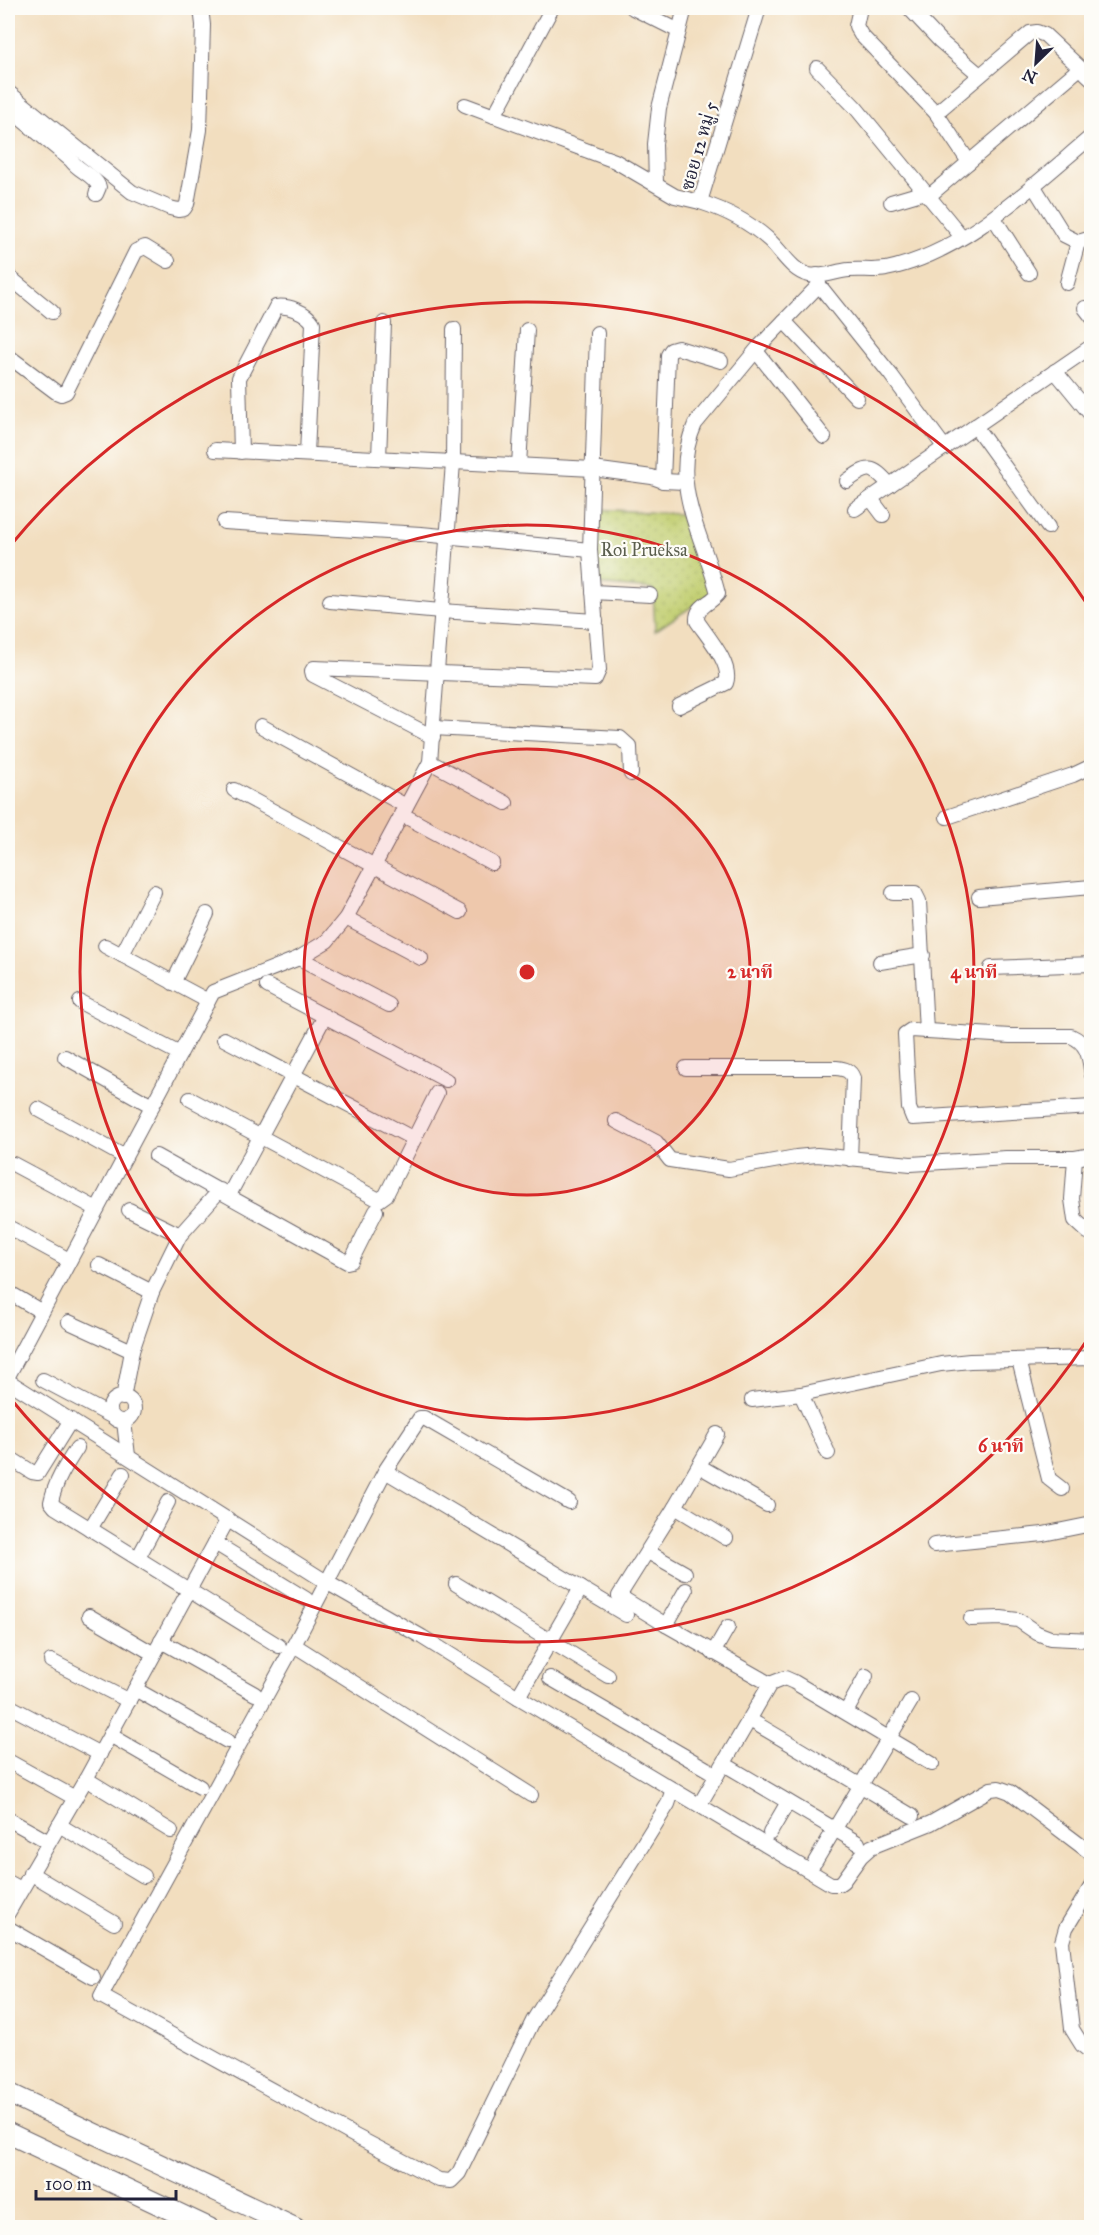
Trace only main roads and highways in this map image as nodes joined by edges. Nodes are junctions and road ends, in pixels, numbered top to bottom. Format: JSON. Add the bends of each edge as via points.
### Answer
{"nodes":[{"id":1,"x":8,"y":2093,"type":"edge"},
{"id":2,"x":8,"y":2133,"type":"edge"},
{"id":3,"x":209,"y":2228,"type":"edge"},
{"id":4,"x":295,"y":2228,"type":"edge"}],
"edges":[{"from":1,"to":4,"type":"highway"},
{"from":2,"to":3,"type":"highway"}]}
